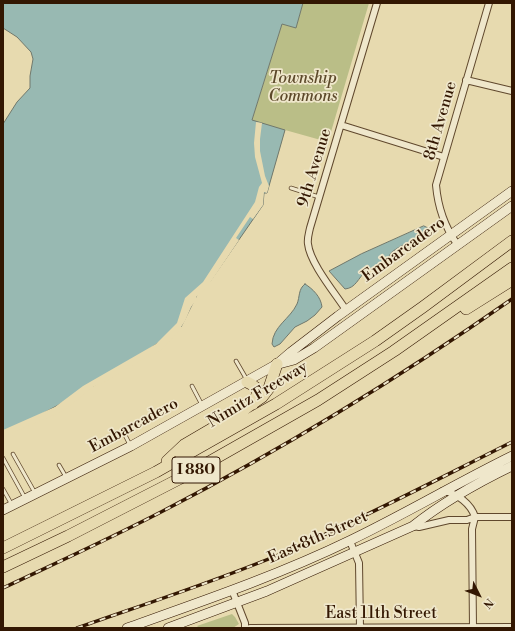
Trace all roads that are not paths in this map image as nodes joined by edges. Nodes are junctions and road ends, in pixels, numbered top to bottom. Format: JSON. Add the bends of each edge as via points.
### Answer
{"nodes":[{"id":1,"x":377,"y":3,"type":"edge"},
{"id":2,"x":489,"y":3,"type":"edge"},
{"id":3,"x":466,"y":80,"type":"junction"},
{"id":4,"x":512,"y":91,"type":"edge"},
{"id":5,"x":341,"y":125,"type":"junction"},
{"id":6,"x":444,"y":157,"type":"junction"},
{"id":7,"x":291,"y":188,"type":"dead end"},
{"id":8,"x":512,"y":191,"type":"edge"},
{"id":9,"x":319,"y":197,"type":"junction"},
{"id":10,"x":512,"y":206,"type":"edge"},
{"id":11,"x":450,"y":235,"type":"junction"},
{"id":12,"x":512,"y":241,"type":"edge"},
{"id":13,"x":456,"y":244,"type":"junction"},
{"id":14,"x":512,"y":268,"type":"edge"},
{"id":15,"x":512,"y":280,"type":"edge"},
{"id":16,"x":346,"y":310,"type":"junction"},
{"id":17,"x":381,"y":359,"type":"junction"},
{"id":18,"x":236,"y":361,"type":"dead end"},
{"id":19,"x":278,"y":364,"type":"junction"},
{"id":20,"x":247,"y":382,"type":"junction"},
{"id":21,"x":192,"y":386,"type":"dead end"},
{"id":22,"x":253,"y":404,"type":"junction"},
{"id":23,"x":203,"y":406,"type":"junction"},
{"id":24,"x":124,"y":434,"type":"dead end"},
{"id":25,"x":131,"y":446,"type":"junction"},
{"id":26,"x":13,"y":454,"type":"dead end"},
{"id":27,"x":512,"y":456,"type":"edge"},
{"id":28,"x":3,"y":458,"type":"edge"},
{"id":29,"x":59,"y":465,"type":"dead end"},
{"id":30,"x":512,"y":466,"type":"edge"},
{"id":31,"x":156,"y":472,"type":"junction"},
{"id":32,"x":67,"y":479,"type":"junction"},
{"id":33,"x":3,"y":489,"type":"edge"},
{"id":34,"x":443,"y":491,"type":"junction"},
{"id":35,"x":35,"y":494,"type":"junction"},
{"id":36,"x":457,"y":496,"type":"junction"},
{"id":37,"x":25,"y":499,"type":"junction"},
{"id":38,"x":12,"y":505,"type":"junction"},
{"id":39,"x":3,"y":510,"type":"edge"},
{"id":40,"x":475,"y":517,"type":"junction"},
{"id":41,"x":512,"y":517,"type":"edge"},
{"id":42,"x":413,"y":526,"type":"junction"},
{"id":43,"x":350,"y":541,"type":"junction"},
{"id":44,"x":3,"y":548,"type":"edge"},
{"id":45,"x":355,"y":553,"type":"junction"},
{"id":46,"x":3,"y":567,"type":"edge"},
{"id":47,"x":232,"y":590,"type":"junction"},
{"id":48,"x":237,"y":603,"type":"junction"},
{"id":49,"x":182,"y":626,"type":"edge"},
{"id":50,"x":512,"y":627,"type":"edge"},
{"id":51,"x":127,"y":628,"type":"edge"},
{"id":52,"x":168,"y":628,"type":"edge"},
{"id":53,"x":245,"y":628,"type":"edge"},
{"id":54,"x":250,"y":628,"type":"edge"},
{"id":55,"x":360,"y":628,"type":"edge"},
{"id":56,"x":408,"y":628,"type":"edge"},
{"id":57,"x":473,"y":628,"type":"edge"}],
"edges":[{"from":1,"to":5,"type":"street","name":"9th Avenue"},
{"from":2,"to":3,"type":"street","name":"8th Avenue"},
{"from":3,"to":4,"type":"street"},
{"from":3,"to":6,"type":"street","name":"8th Avenue"},
{"from":5,"to":6,"type":"street"},
{"from":5,"to":9,"type":"street","name":"9th Avenue"},
{"from":6,"to":11,"type":"street","name":"8th Avenue","via":[[436,185],[437,201]]},
{"from":7,"to":9,"type":"lane"},
{"from":8,"to":11,"type":"main road","name":"Embarcadero"},
{"from":9,"to":16,"type":"street","name":"9th Avenue","via":[[307,242],[315,265]]},
{"from":10,"to":13,"type":"main road","name":"Embarcadero"},
{"from":11,"to":13,"type":"street","name":"8th Avenue"},
{"from":11,"to":16,"type":"main road","name":"Embarcadero"},
{"from":12,"to":31,"type":"highway","name":"Nimitz Freeway","number":"I 880","via":[[423,307],[332,368],[276,404]]},
{"from":13,"to":19,"type":"main road","name":"Embarcadero","via":[[314,348],[294,360]]},
{"from":14,"to":17,"type":"highway","name":"Nimitz Freeway","number":"I 880"},
{"from":15,"to":17,"type":"highway","via":[[445,323]]},
{"from":16,"to":19,"type":"main road","name":"Embarcadero"},
{"from":17,"to":46,"type":"highway","name":"Nimitz Freeway","number":"I 880","via":[[318,400],[179,479]]},
{"from":18,"to":20,"type":"lane"},
{"from":19,"to":20,"type":"main road","name":"Embarcadero"},
{"from":19,"to":22,"type":"highway","via":[[269,388],[262,398]]},
{"from":20,"to":22,"type":"highway","via":[[258,391]]},
{"from":20,"to":23,"type":"main road","name":"Embarcadero"},
{"from":21,"to":23,"type":"lane"},
{"from":22,"to":31,"type":"highway","via":[[184,445]]},
{"from":23,"to":25,"type":"main road","name":"Embarcadero"},
{"from":24,"to":25,"type":"lane"},
{"from":25,"to":32,"type":"main road","name":"Embarcadero"},
{"from":26,"to":35,"type":"lane"},
{"from":27,"to":34,"type":"main road","name":"East 8th Street"},
{"from":28,"to":37,"type":"lane"},
{"from":29,"to":32,"type":"lane"},
{"from":30,"to":36,"type":"main road","name":"East 8th Street"},
{"from":31,"to":44,"type":"highway","name":"Nimitz Freeway","number":"I 880"},
{"from":32,"to":35,"type":"main road","name":"Embarcadero"},
{"from":33,"to":38,"type":"lane"},
{"from":34,"to":36,"type":"street"},
{"from":34,"to":43,"type":"main road","name":"East 8th Street"},
{"from":35,"to":37,"type":"main road","name":"Embarcadero"},
{"from":36,"to":40,"type":"street","via":[[469,506]]},
{"from":36,"to":42,"type":"main road","name":"East 8th Street"},
{"from":37,"to":38,"type":"main road","name":"Embarcadero"},
{"from":38,"to":39,"type":"main road","name":"Embarcadero"},
{"from":40,"to":41,"type":"street"},
{"from":40,"to":42,"type":"street"},
{"from":40,"to":57,"type":"street","via":[[472,529]]},
{"from":42,"to":45,"type":"main road","name":"East 8th Street"},
{"from":43,"to":45,"type":"street"},
{"from":43,"to":47,"type":"main road","name":"East 8th Street"},
{"from":45,"to":48,"type":"main road","name":"East 8th Street"},
{"from":45,"to":55,"type":"street","via":[[360,563]]},
{"from":47,"to":48,"type":"street"},
{"from":47,"to":51,"type":"main road","name":"East 8th Street"},
{"from":48,"to":49,"type":"main road","name":"East 8th Street"},
{"from":48,"to":53,"type":"street"},
{"from":49,"to":52,"type":"main road","name":"East 8th Street"},
{"from":50,"to":57,"type":"street","name":"East 11th Street"},
{"from":54,"to":55,"type":"street","name":"East 11th Street"},
{"from":55,"to":56,"type":"street","name":"East 11th Street"},
{"from":56,"to":57,"type":"street","name":"East 11th Street"}]}
